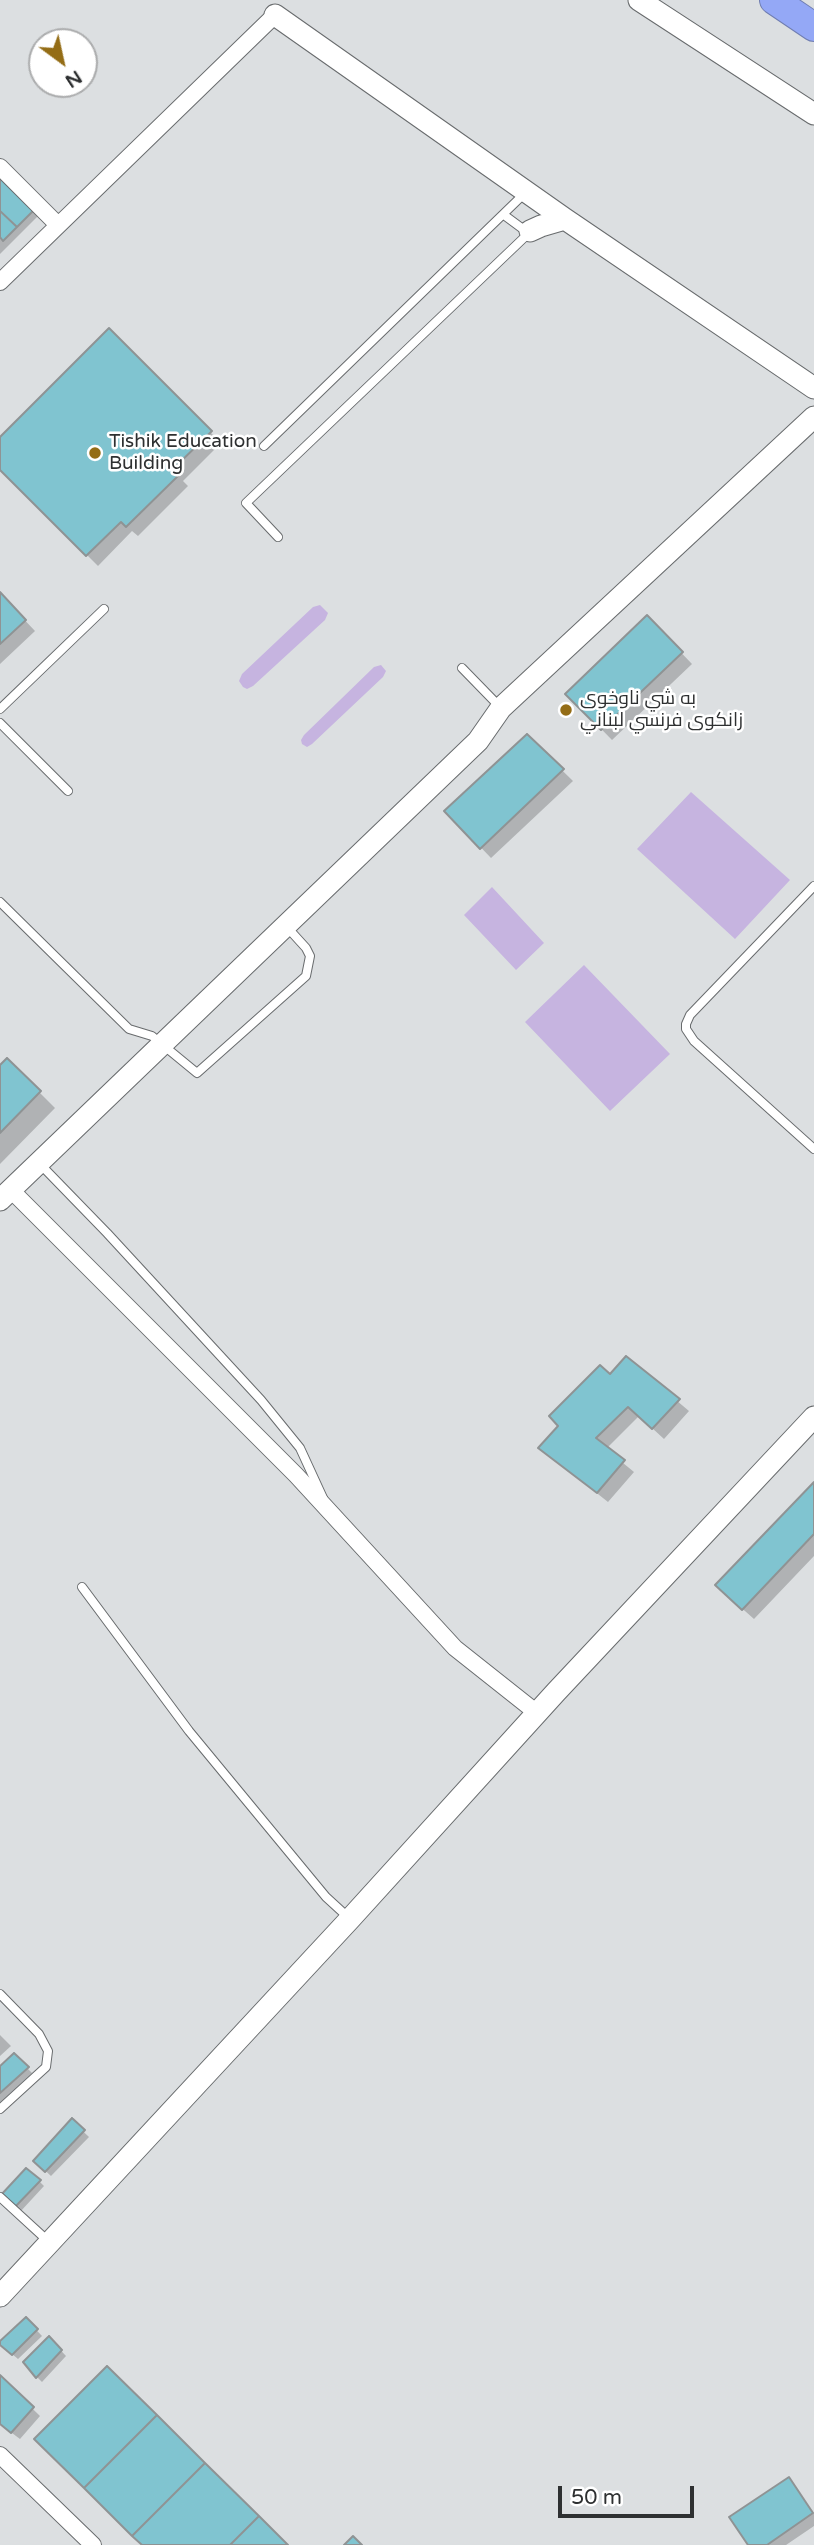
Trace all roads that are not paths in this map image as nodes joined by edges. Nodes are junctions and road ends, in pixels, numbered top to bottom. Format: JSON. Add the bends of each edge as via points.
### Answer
{"nodes":[{"id":1,"x":639,"y":0,"type":"edge"},
{"id":2,"x":774,"y":0,"type":"edge"},
{"id":3,"x":275,"y":15,"type":"joint"},
{"id":4,"x":814,"y":27,"type":"edge"},
{"id":5,"x":814,"y":114,"type":"edge"},
{"id":6,"x":0,"y":167,"type":"edge"},
{"id":7,"x":527,"y":191,"type":"junction"},
{"id":8,"x":503,"y":215,"type":"junction"},
{"id":9,"x":558,"y":215,"type":"junction"},
{"id":10,"x":58,"y":225,"type":"junction"},
{"id":11,"x":529,"y":232,"type":"junction"},
{"id":12,"x":0,"y":282,"type":"edge"},
{"id":13,"x":814,"y":388,"type":"edge"},
{"id":14,"x":814,"y":417,"type":"edge"},
{"id":15,"x":264,"y":446,"type":"dead end"},
{"id":16,"x":278,"y":537,"type":"dead end"},
{"id":17,"x":104,"y":609,"type":"dead end"},
{"id":18,"x":462,"y":668,"type":"dead end"},
{"id":19,"x":501,"y":708,"type":"junction"},
{"id":20,"x":0,"y":709,"type":"edge"},
{"id":21,"x":0,"y":723,"type":"edge"},
{"id":22,"x":68,"y":791,"type":"dead end"},
{"id":23,"x":814,"y":886,"type":"edge"},
{"id":24,"x":0,"y":902,"type":"edge"},
{"id":25,"x":286,"y":925,"type":"junction"},
{"id":26,"x":157,"y":1041,"type":"junction"},
{"id":27,"x":814,"y":1149,"type":"edge"},
{"id":28,"x":39,"y":1163,"type":"junction"},
{"id":29,"x":4,"y":1191,"type":"edge"},
{"id":30,"x":814,"y":1417,"type":"edge"},
{"id":31,"x":327,"y":1509,"type":"junction"},
{"id":32,"x":82,"y":1587,"type":"dead end"},
{"id":33,"x":537,"y":1713,"type":"junction"},
{"id":34,"x":350,"y":1919,"type":"junction"},
{"id":35,"x":0,"y":1994,"type":"edge"},
{"id":36,"x":0,"y":2109,"type":"edge"},
{"id":37,"x":0,"y":2197,"type":"edge"},
{"id":38,"x":50,"y":2243,"type":"junction"},
{"id":39,"x":0,"y":2296,"type":"edge"},
{"id":40,"x":0,"y":2455,"type":"edge"},
{"id":41,"x":93,"y":2545,"type":"edge"}],
"edges":[{"from":1,"to":5,"type":"street"},
{"from":2,"to":4,"type":"highway"},
{"from":3,"to":7,"type":"street"},
{"from":3,"to":10,"type":"street"},
{"from":6,"to":10,"type":"street"},
{"from":7,"to":8,"type":"lane"},
{"from":7,"to":9,"type":"street"},
{"from":8,"to":11,"type":"lane"},
{"from":8,"to":15,"type":"lane"},
{"from":9,"to":11,"type":"street"},
{"from":9,"to":13,"type":"street"},
{"from":10,"to":12,"type":"street"},
{"from":11,"to":16,"type":"lane","via":[[246,503]]},
{"from":14,"to":19,"type":"street"},
{"from":17,"to":20,"type":"lane"},
{"from":18,"to":19,"type":"lane"},
{"from":19,"to":25,"type":"street","via":[[478,740]]},
{"from":19,"to":26,"type":"street","via":[[468,731]]},
{"from":21,"to":22,"type":"lane"},
{"from":23,"to":27,"type":"lane","via":[[690,1015],[686,1029]]},
{"from":24,"to":26,"type":"lane","via":[[129,1029]]},
{"from":25,"to":26,"type":"street"},
{"from":25,"to":26,"type":"lane","via":[[310,956],[306,976],[197,1073]]},
{"from":26,"to":28,"type":"street"},
{"from":26,"to":29,"type":"street"},
{"from":28,"to":29,"type":"street"},
{"from":28,"to":31,"type":"lane","via":[[261,1400],[300,1448]]},
{"from":29,"to":31,"type":"street"},
{"from":30,"to":33,"type":"street"},
{"from":31,"to":33,"type":"street","via":[[455,1648]]},
{"from":32,"to":34,"type":"lane","via":[[189,1731],[326,1897]]},
{"from":33,"to":34,"type":"street"},
{"from":34,"to":38,"type":"street"},
{"from":35,"to":36,"type":"lane","via":[[39,2034],[48,2051],[46,2067]]},
{"from":37,"to":38,"type":"lane"},
{"from":38,"to":39,"type":"street"},
{"from":40,"to":41,"type":"street"}]}
